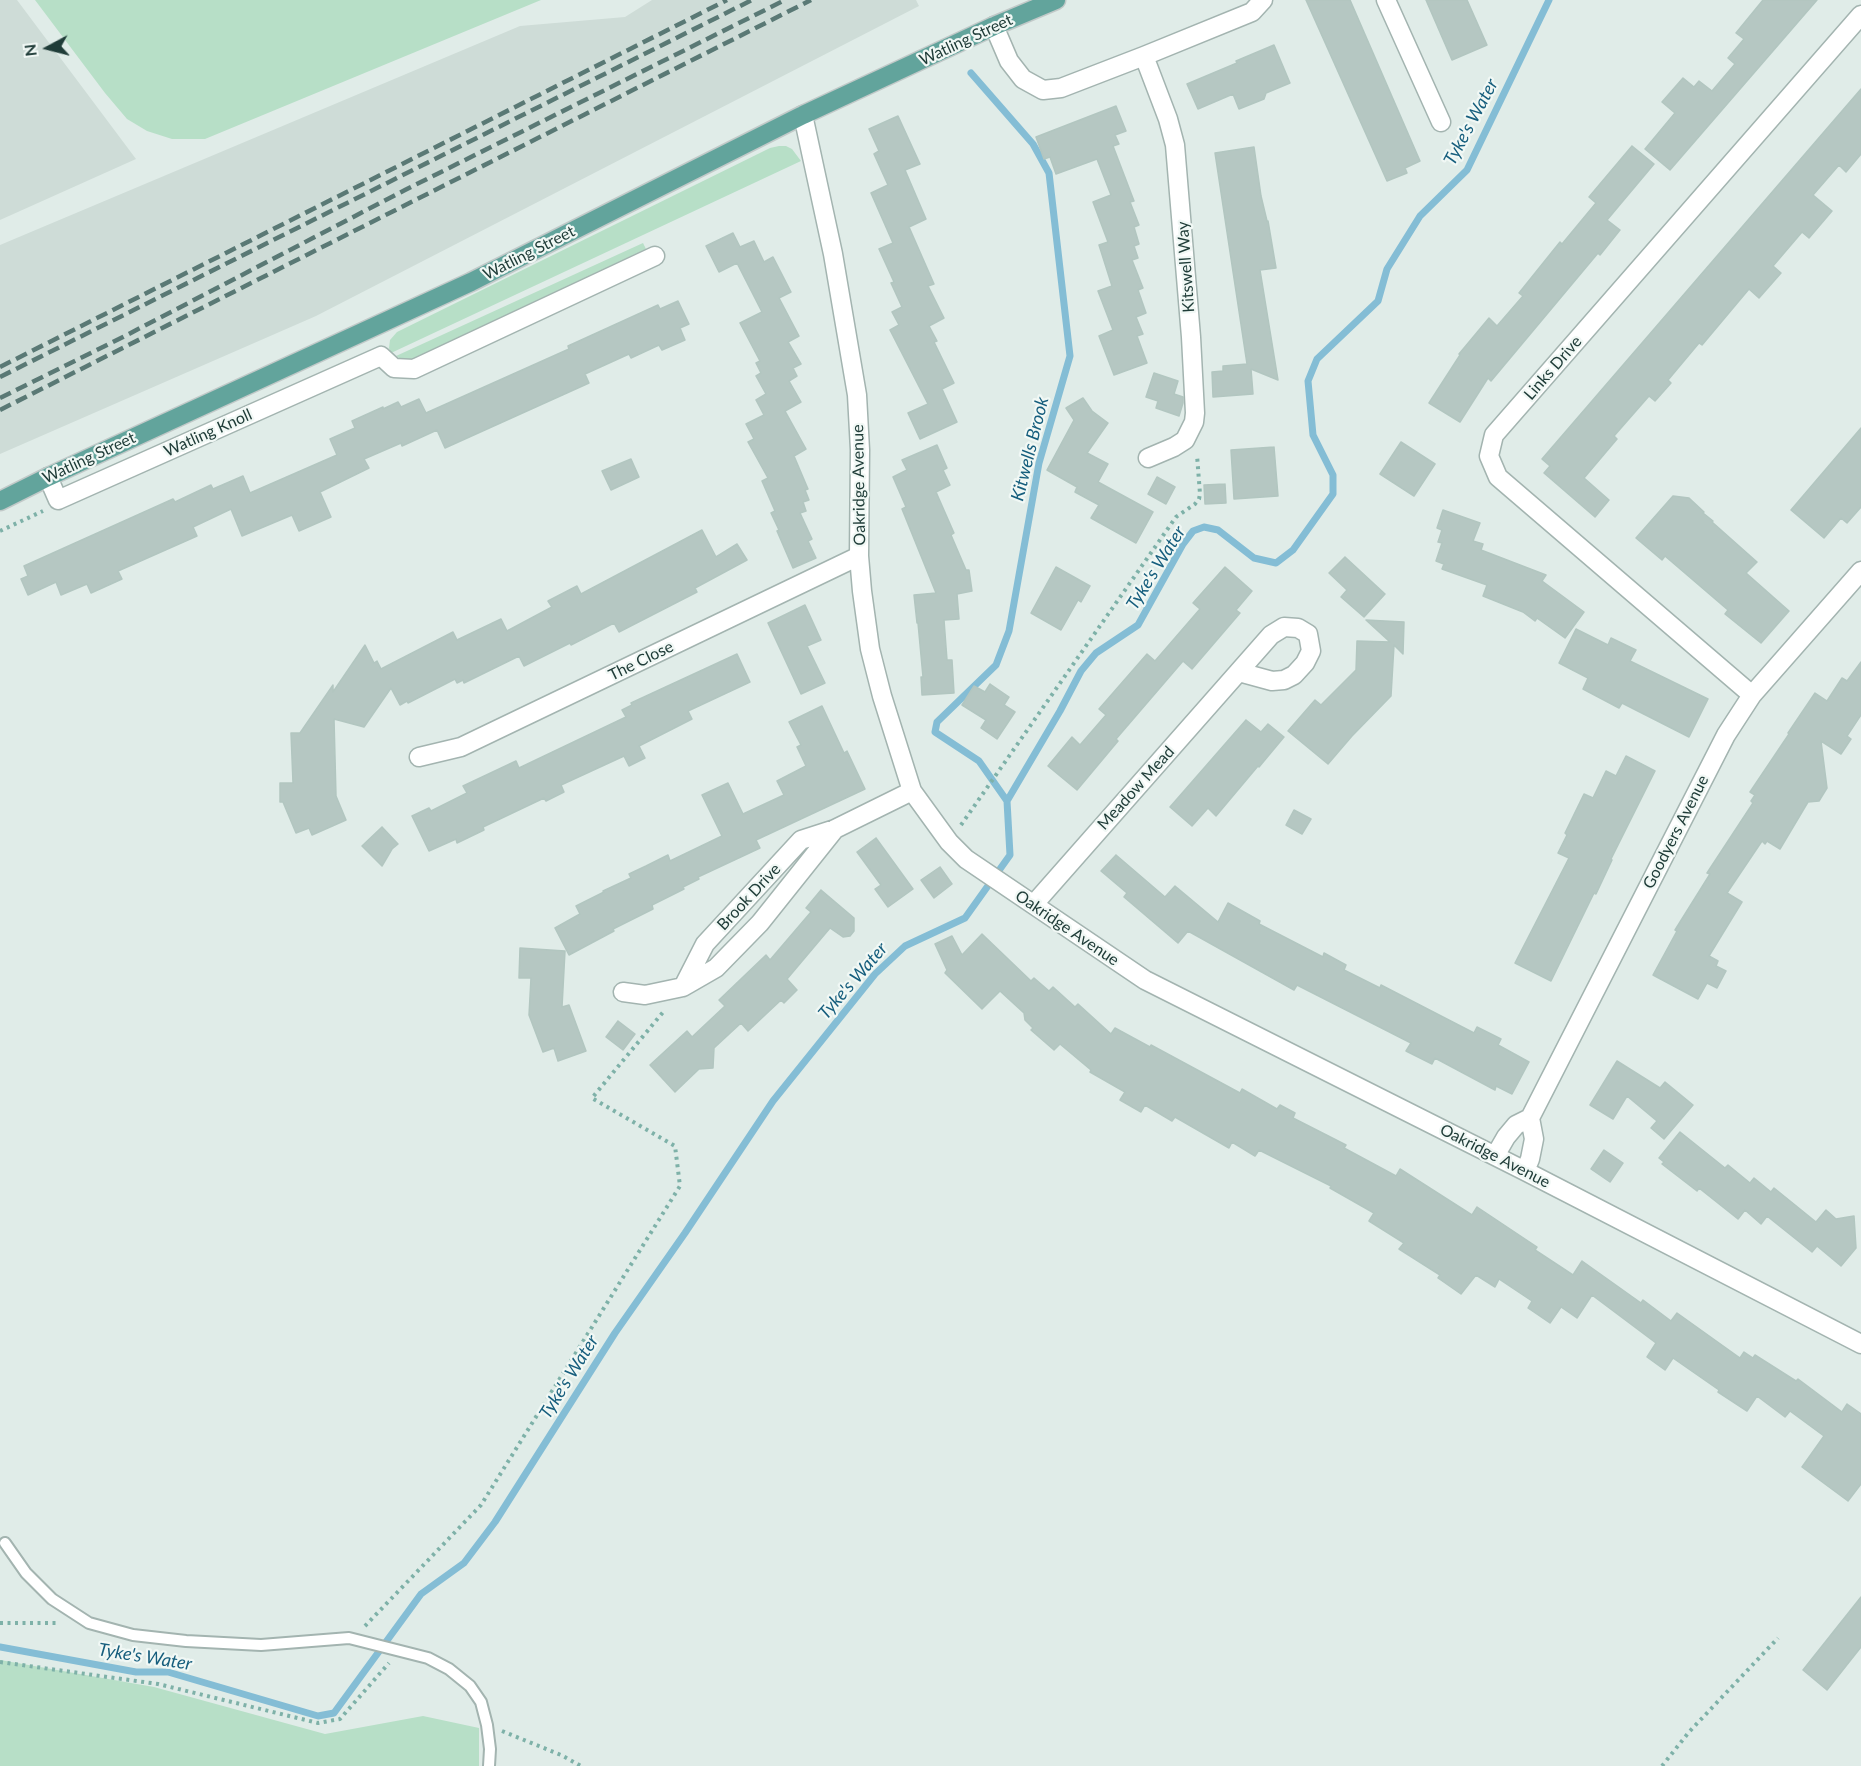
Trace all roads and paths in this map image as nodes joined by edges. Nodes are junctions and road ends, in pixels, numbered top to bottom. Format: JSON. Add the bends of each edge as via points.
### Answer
{"nodes":[{"id":1,"x":1056,"y":0,"type":"edge"},
{"id":2,"x":1263,"y":0,"type":"edge"},
{"id":3,"x":1386,"y":0,"type":"edge"},
{"id":4,"x":1861,"y":15,"type":"edge"},
{"id":5,"x":994,"y":26,"type":"junction"},
{"id":6,"x":1144,"y":56,"type":"junction"},
{"id":7,"x":804,"y":115,"type":"junction"},
{"id":8,"x":1441,"y":122,"type":"dead end"},
{"id":9,"x":655,"y":256,"type":"dead end"},
{"id":10,"x":370,"y":330,"type":"junction"},
{"id":11,"x":381,"y":356,"type":"junction"},
{"id":12,"x":1194,"y":422,"type":"junction"},
{"id":13,"x":1148,"y":458,"type":"dead end"},
{"id":14,"x":48,"y":477,"type":"junction"},
{"id":15,"x":0,"y":501,"type":"edge"},
{"id":16,"x":50,"y":507,"type":"dead end"},
{"id":17,"x":0,"y":531,"type":"edge"},
{"id":18,"x":860,"y":556,"type":"junction"},
{"id":19,"x":1861,"y":571,"type":"edge"},
{"id":20,"x":1239,"y":672,"type":"dead end"},
{"id":21,"x":1752,"y":695,"type":"junction"},
{"id":22,"x":418,"y":757,"type":"dead end"},
{"id":23,"x":912,"y":791,"type":"junction"},
{"id":24,"x":835,"y":829,"type":"junction"},
{"id":25,"x":949,"y":842,"type":"junction"},
{"id":26,"x":1034,"y":904,"type":"junction"},
{"id":27,"x":683,"y":987,"type":"junction"},
{"id":28,"x":623,"y":992,"type":"dead end"},
{"id":29,"x":1530,"y":1118,"type":"junction"},
{"id":30,"x":1495,"y":1156,"type":"junction"},
{"id":31,"x":1525,"y":1171,"type":"junction"},
{"id":32,"x":1861,"y":1344,"type":"edge"},
{"id":33,"x":4,"y":1544,"type":"dead end"},
{"id":34,"x":0,"y":1623,"type":"edge"},
{"id":35,"x":89,"y":1623,"type":"junction"},
{"id":36,"x":1778,"y":1638,"type":"dead end"},
{"id":37,"x":363,"y":1641,"type":"junction"},
{"id":38,"x":399,"y":1651,"type":"junction"},
{"id":39,"x":0,"y":1662,"type":"edge"},
{"id":40,"x":487,"y":1725,"type":"junction"},
{"id":41,"x":489,"y":1766,"type":"edge"},
{"id":42,"x":581,"y":1766,"type":"edge"},
{"id":43,"x":1662,"y":1766,"type":"edge"}],
"edges":[{"from":1,"to":5,"type":"main road","name":"Watling Street"},
{"from":2,"to":6,"type":"street","via":[[1252,12]]},
{"from":3,"to":8,"type":"street"},
{"from":4,"to":21,"type":"street","name":"Links Drive","via":[[1494,435],[1489,456],[1498,477]]},
{"from":5,"to":6,"type":"street","via":[[1009,61],[1023,79],[1042,90],[1061,88]]},
{"from":5,"to":7,"type":"main road","name":"Watling Street"},
{"from":6,"to":12,"type":"street","name":"Kitswell Way","via":[[1168,119],[1178,164]]},
{"from":7,"to":10,"type":"main road","name":"Watling Street"},
{"from":7,"to":18,"type":"street","name":"Oakridge Avenue","via":[[857,395]]},
{"from":9,"to":11,"type":"street","via":[[414,369],[394,368]]},
{"from":10,"to":11,"type":"street"},
{"from":10,"to":14,"type":"main road","name":"Watling Street"},
{"from":11,"to":14,"type":"street","name":"Watling Knoll","via":[[58,500]]},
{"from":12,"to":13,"type":"street","via":[[1185,440]]},
{"from":12,"to":25,"type":"path","via":[[1199,499],[1176,517]]},
{"from":14,"to":15,"type":"main road","name":"Watling Street"},
{"from":16,"to":17,"type":"path"},
{"from":18,"to":22,"type":"street","name":"The Close","via":[[461,747]]},
{"from":18,"to":23,"type":"street","name":"Oakridge Avenue","via":[[870,649]]},
{"from":19,"to":21,"type":"street","name":"Goodyers Avenue"},
{"from":20,"to":26,"type":"street","name":"Meadow Mead"},
{"from":21,"to":29,"type":"street","name":"Goodyers Avenue","via":[[1726,735]]},
{"from":23,"to":24,"type":"street","name":"Brook Drive"},
{"from":23,"to":25,"type":"street","name":"Oakridge Avenue"},
{"from":24,"to":27,"type":"street","name":"Brook Drive","via":[[716,968]]},
{"from":24,"to":27,"type":"street","name":"Brook Drive","via":[[801,840],[705,944]]},
{"from":25,"to":26,"type":"street","name":"Oakridge Avenue","via":[[966,859]]},
{"from":26,"to":30,"type":"street","name":"Oakridge Avenue","via":[[1145,980]]},
{"from":27,"to":28,"type":"street","name":"Brook Drive","via":[[645,995]]},
{"from":27,"to":37,"type":"path","via":[[592,1098],[675,1146],[680,1186],[481,1505],[364,1627]]},
{"from":29,"to":30,"type":"street","name":"Goodyers Avenue","via":[[1516,1125]]},
{"from":29,"to":31,"type":"street","via":[[1534,1139]]},
{"from":30,"to":31,"type":"street","name":"Oakridge Avenue"},
{"from":31,"to":32,"type":"street","name":"Oakridge Avenue"},
{"from":33,"to":35,"type":"lane","via":[[52,1599]]},
{"from":34,"to":35,"type":"path"},
{"from":35,"to":37,"type":"lane","via":[[133,1635],[196,1642],[261,1646],[349,1638]]},
{"from":36,"to":43,"type":"path"},
{"from":37,"to":38,"type":"lane"},
{"from":38,"to":39,"type":"path","via":[[340,1719],[318,1723],[158,1684]]},
{"from":38,"to":40,"type":"lane","via":[[428,1658],[470,1686],[481,1702]]},
{"from":40,"to":41,"type":"lane"},
{"from":40,"to":42,"type":"path"}]}
